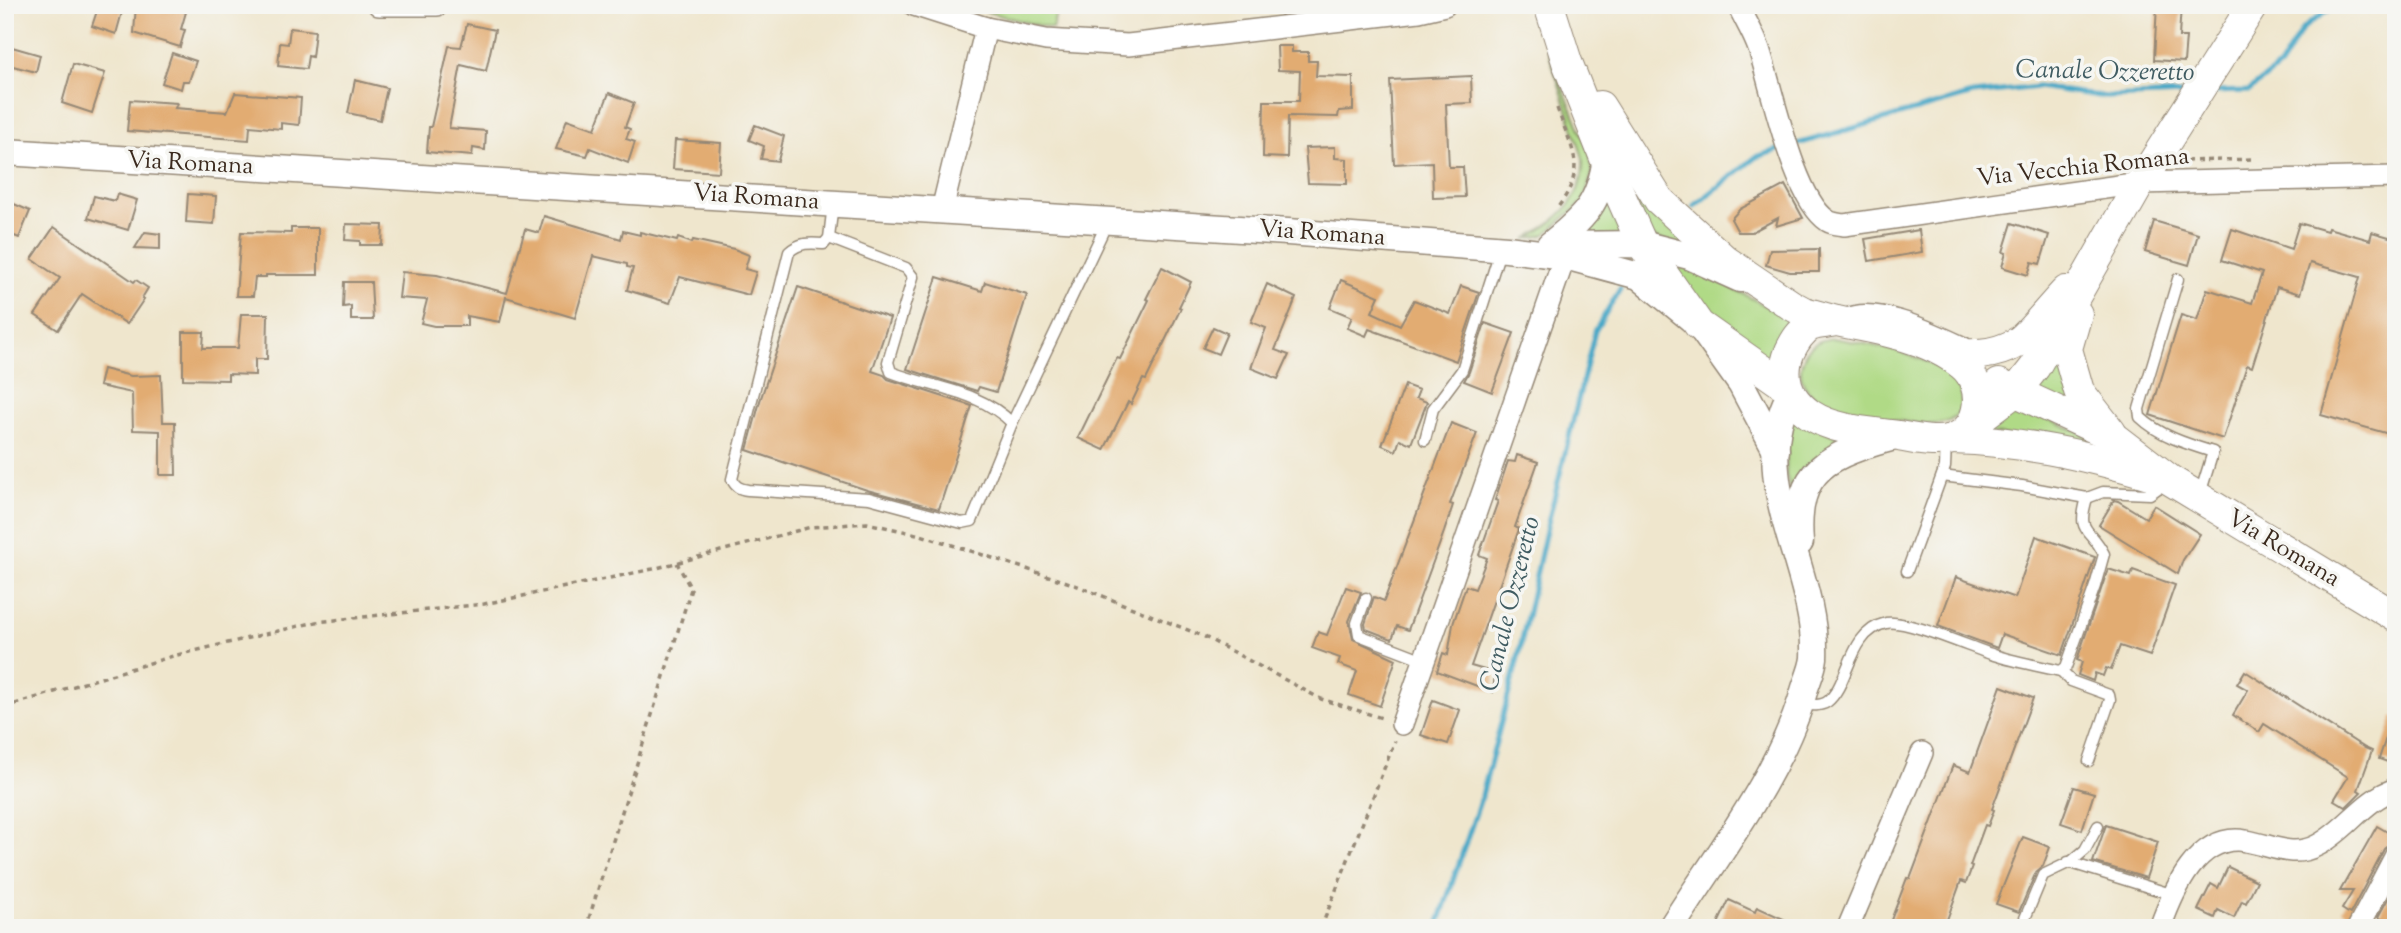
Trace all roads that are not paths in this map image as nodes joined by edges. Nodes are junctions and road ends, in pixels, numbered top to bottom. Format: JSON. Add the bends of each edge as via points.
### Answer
{"nodes":[{"id":1,"x":379,"y":5,"type":"edge"},
{"id":2,"x":437,"y":5,"type":"edge"},
{"id":3,"x":914,"y":5,"type":"edge"},
{"id":4,"x":1445,"y":5,"type":"edge"},
{"id":5,"x":1549,"y":5,"type":"edge"},
{"id":6,"x":1738,"y":5,"type":"edge"},
{"id":7,"x":2253,"y":5,"type":"edge"},
{"id":8,"x":986,"y":28,"type":"junction"},
{"id":9,"x":1563,"y":46,"type":"junction"},
{"id":10,"x":5,"y":152,"type":"edge"},
{"id":11,"x":1606,"y":159,"type":"junction"},
{"id":12,"x":2396,"y":177,"type":"edge"},
{"id":13,"x":2140,"y":183,"type":"junction"},
{"id":14,"x":833,"y":203,"type":"junction"},
{"id":15,"x":942,"y":210,"type":"junction"},
{"id":16,"x":1109,"y":220,"type":"junction"},
{"id":17,"x":829,"y":238,"type":"junction"},
{"id":18,"x":1642,"y":244,"type":"junction"},
{"id":19,"x":1504,"y":249,"type":"junction"},
{"id":20,"x":1558,"y":251,"type":"junction"},
{"id":21,"x":2092,"y":267,"type":"junction"},
{"id":22,"x":2178,"y":279,"type":"dead end"},
{"id":23,"x":1769,"y":292,"type":"junction"},
{"id":24,"x":1836,"y":321,"type":"junction"},
{"id":25,"x":1699,"y":325,"type":"junction"},
{"id":26,"x":1981,"y":362,"type":"junction"},
{"id":27,"x":1788,"y":391,"type":"junction"},
{"id":28,"x":2015,"y":391,"type":"junction"},
{"id":29,"x":1012,"y":423,"type":"junction"},
{"id":30,"x":1957,"y":434,"type":"junction"},
{"id":31,"x":1896,"y":436,"type":"junction"},
{"id":32,"x":1425,"y":440,"type":"dead end"},
{"id":33,"x":2138,"y":441,"type":"junction"},
{"id":34,"x":1776,"y":450,"type":"junction"},
{"id":35,"x":1942,"y":476,"type":"junction"},
{"id":36,"x":2170,"y":480,"type":"junction"},
{"id":37,"x":2087,"y":498,"type":"junction"},
{"id":38,"x":2199,"y":498,"type":"junction"},
{"id":39,"x":1907,"y":571,"type":"dead end"},
{"id":40,"x":1802,"y":575,"type":"junction"},
{"id":41,"x":1366,"y":598,"type":"dead end"},
{"id":42,"x":2396,"y":617,"type":"edge"},
{"id":43,"x":1424,"y":660,"type":"junction"},
{"id":44,"x":2061,"y":671,"type":"junction"},
{"id":45,"x":1801,"y":704,"type":"junction"},
{"id":46,"x":1402,"y":724,"type":"road end"},
{"id":47,"x":1922,"y":753,"type":"dead end"},
{"id":48,"x":2089,"y":761,"type":"dead end"},
{"id":49,"x":2396,"y":789,"type":"edge"},
{"id":50,"x":2098,"y":826,"type":"dead end"},
{"id":51,"x":2396,"y":855,"type":"edge"},
{"id":52,"x":2068,"y":862,"type":"junction"},
{"id":53,"x":2174,"y":895,"type":"junction"},
{"id":54,"x":1671,"y":928,"type":"edge"},
{"id":55,"x":1848,"y":928,"type":"edge"},
{"id":56,"x":2021,"y":928,"type":"edge"},
{"id":57,"x":2160,"y":928,"type":"edge"},
{"id":58,"x":2358,"y":928,"type":"edge"}],
"edges":[{"from":1,"to":2,"type":"street"},
{"from":3,"to":8,"type":"street"},
{"from":4,"to":8,"type":"street","via":[[1128,46],[1046,40]]},
{"from":5,"to":9,"type":"main road"},
{"from":6,"to":13,"type":"street","name":"Via Vecchia Romana","via":[[1758,47],[1794,165],[1819,213],[1830,223],[1860,223]]},
{"from":7,"to":13,"type":"main road"},
{"from":8,"to":15,"type":"street"},
{"from":9,"to":11,"type":"main road"},
{"from":9,"to":23,"type":"main road","via":[[1659,200],[1726,261]]},
{"from":10,"to":14,"type":"street","name":"Via Romana"},
{"from":11,"to":18,"type":"main road"},
{"from":11,"to":20,"type":"street","via":[[1598,194]]},
{"from":12,"to":13,"type":"street","name":"Via Vecchia Romana"},
{"from":13,"to":21,"type":"main road"},
{"from":14,"to":15,"type":"street","name":"Via Romana"},
{"from":14,"to":17,"type":"lane"},
{"from":15,"to":16,"type":"street","name":"Via Romana"},
{"from":16,"to":19,"type":"street","name":"Via Romana"},
{"from":16,"to":29,"type":"lane"},
{"from":17,"to":29,"type":"lane","via":[[906,268],[913,277],[888,362],[891,372],[979,398]]},
{"from":17,"to":29,"type":"lane","via":[[824,244],[805,243],[789,252],[734,484],[748,490],[869,498],[962,523],[972,521]]},
{"from":18,"to":20,"type":"street"},
{"from":18,"to":23,"type":"street","via":[[1689,256]]},
{"from":18,"to":25,"type":"main road"},
{"from":19,"to":20,"type":"street","name":"Via Romana"},
{"from":19,"to":32,"type":"lane","via":[[1462,370],[1433,409]]},
{"from":20,"to":25,"type":"street","via":[[1639,276]]},
{"from":20,"to":43,"type":"street"},
{"from":21,"to":26,"type":"main road","via":[[2019,342]]},
{"from":21,"to":28,"type":"main road","via":[[2035,367]]},
{"from":21,"to":33,"type":"main road","via":[[2067,349],[2079,391]]},
{"from":22,"to":33,"type":"lane","via":[[2139,409]]},
{"from":23,"to":24,"type":"main road","via":[[1804,312]]},
{"from":24,"to":26,"type":"main road"},
{"from":24,"to":26,"type":"lane","via":[[1852,311],[1888,314],[1930,327]]},
{"from":24,"to":27,"type":"main road","via":[[1811,326],[1796,339],[1784,374]]},
{"from":25,"to":27,"type":"main road"},
{"from":25,"to":34,"type":"street","via":[[1741,384]]},
{"from":26,"to":28,"type":"main road"},
{"from":26,"to":30,"type":"main road","via":[[1979,404]]},
{"from":27,"to":31,"type":"main road","via":[[1814,416],[1842,427]]},
{"from":27,"to":34,"type":"street"},
{"from":28,"to":30,"type":"main road"},
{"from":28,"to":33,"type":"main road"},
{"from":30,"to":31,"type":"main road","via":[[1921,440]]},
{"from":30,"to":35,"type":"lane"},
{"from":30,"to":36,"type":"main road","via":[[2061,450]]},
{"from":31,"to":40,"type":"street","via":[[1824,463],[1809,480],[1800,500]]},
{"from":33,"to":36,"type":"main road"},
{"from":33,"to":38,"type":"lane","via":[[2213,452]]},
{"from":34,"to":40,"type":"street","via":[[1781,511]]},
{"from":35,"to":37,"type":"lane"},
{"from":35,"to":39,"type":"lane"},
{"from":36,"to":37,"type":"lane","via":[[2150,494],[2103,492]]},
{"from":36,"to":38,"type":"main road","name":"Via Romana"},
{"from":37,"to":44,"type":"lane","via":[[2081,517],[2084,529],[2104,554]]},
{"from":38,"to":42,"type":"main road","name":"Via Romana"},
{"from":40,"to":45,"type":"street","via":[[1814,659]]},
{"from":41,"to":43,"type":"lane","via":[[1357,623],[1359,635]]},
{"from":43,"to":46,"type":"street"},
{"from":44,"to":45,"type":"lane","via":[[1887,623],[1867,633],[1826,702]]},
{"from":44,"to":48,"type":"lane","via":[[2071,681],[2109,695]]},
{"from":45,"to":54,"type":"street","via":[[1762,786]]},
{"from":47,"to":55,"type":"street"},
{"from":49,"to":53,"type":"street","via":[[2364,807],[2319,845],[2301,852],[2231,839],[2215,844],[2180,880]]},
{"from":50,"to":52,"type":"lane","via":[[2085,850]]},
{"from":51,"to":58,"type":"street"},
{"from":52,"to":53,"type":"lane"},
{"from":52,"to":56,"type":"lane","via":[[2043,875]]},
{"from":53,"to":57,"type":"street"}]}
